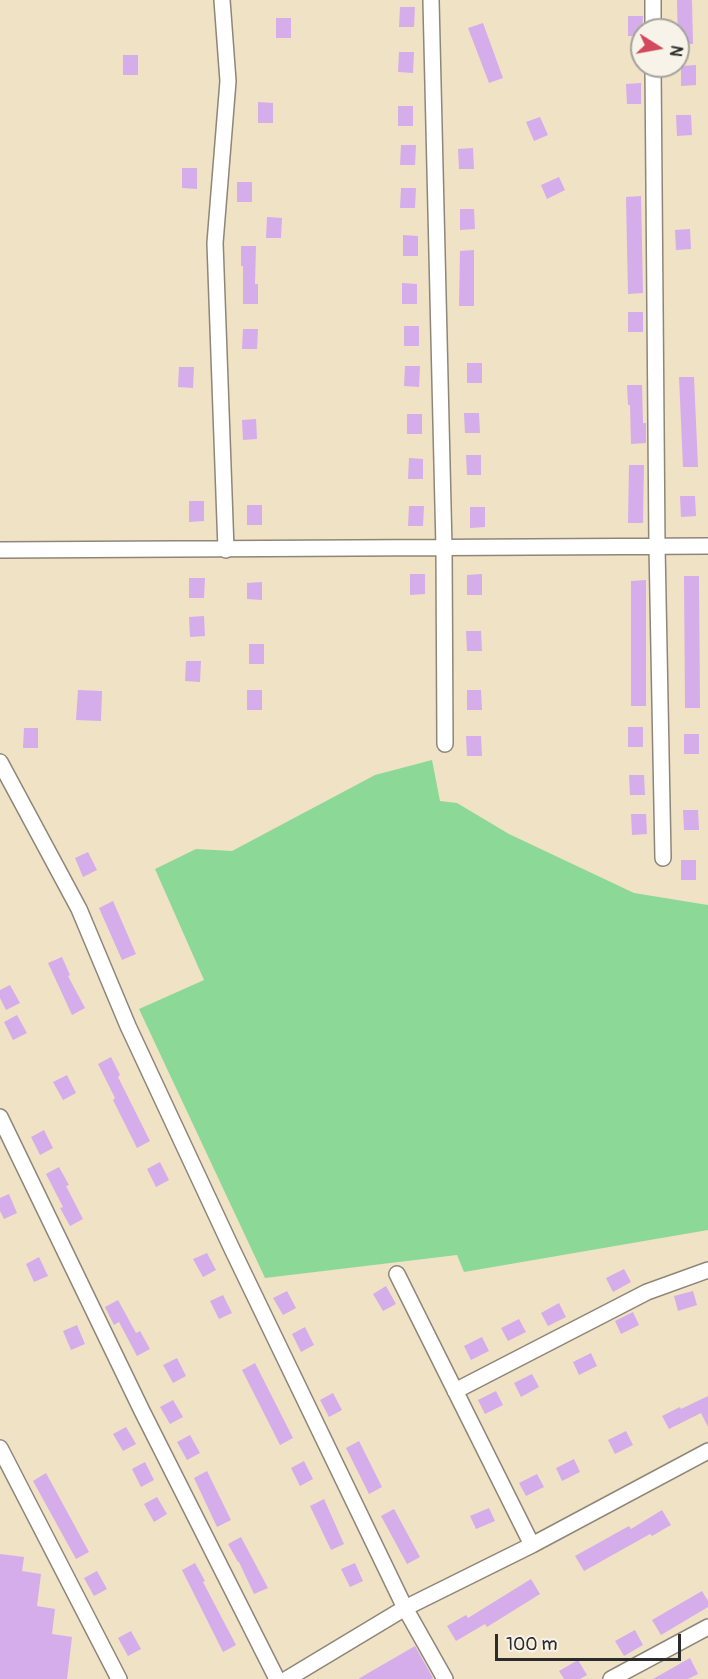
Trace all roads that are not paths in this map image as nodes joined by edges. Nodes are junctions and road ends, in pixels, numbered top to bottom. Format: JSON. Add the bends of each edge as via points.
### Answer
{"nodes":[{"id":1,"x":222,"y":0,"type":"edge"},
{"id":2,"x":431,"y":0,"type":"edge"},
{"id":3,"x":652,"y":0,"type":"edge"},
{"id":4,"x":653,"y":18,"type":"edge"},
{"id":5,"x":653,"y":78,"type":"edge"},
{"id":6,"x":657,"y":546,"type":"junction"},
{"id":7,"x":708,"y":546,"type":"edge"},
{"id":8,"x":444,"y":548,"type":"junction"},
{"id":9,"x":0,"y":550,"type":"edge"},
{"id":10,"x":226,"y":550,"type":"junction"},
{"id":11,"x":445,"y":744,"type":"dead end"},
{"id":12,"x":0,"y":762,"type":"edge"},
{"id":13,"x":663,"y":858,"type":"dead end"},
{"id":14,"x":0,"y":1117,"type":"edge"},
{"id":15,"x":708,"y":1270,"type":"edge"},
{"id":16,"x":397,"y":1274,"type":"dead end"},
{"id":17,"x":455,"y":1391,"type":"junction"},
{"id":18,"x":0,"y":1448,"type":"edge"},
{"id":19,"x":708,"y":1451,"type":"edge"},
{"id":20,"x":532,"y":1545,"type":"junction"},
{"id":21,"x":405,"y":1608,"type":"junction"},
{"id":22,"x":708,"y":1627,"type":"edge"},
{"id":23,"x":118,"y":1679,"type":"edge"},
{"id":24,"x":277,"y":1679,"type":"edge"},
{"id":25,"x":287,"y":1679,"type":"edge"},
{"id":26,"x":445,"y":1679,"type":"edge"},
{"id":27,"x":611,"y":1679,"type":"edge"}],
"edges":[{"from":1,"to":10,"type":"street","via":[[228,81],[215,243]]},
{"from":2,"to":8,"type":"street"},
{"from":3,"to":4,"type":"street"},
{"from":5,"to":6,"type":"street"},
{"from":6,"to":7,"type":"street"},
{"from":6,"to":8,"type":"street"},
{"from":6,"to":13,"type":"street"},
{"from":8,"to":10,"type":"street"},
{"from":8,"to":11,"type":"street"},
{"from":9,"to":10,"type":"street"},
{"from":12,"to":21,"type":"street","via":[[79,909],[128,1026],[232,1249]]},
{"from":14,"to":24,"type":"street"},
{"from":15,"to":17,"type":"street","via":[[647,1292]]},
{"from":16,"to":17,"type":"street"},
{"from":17,"to":20,"type":"street"},
{"from":18,"to":23,"type":"street"},
{"from":19,"to":20,"type":"street"},
{"from":20,"to":21,"type":"street"},
{"from":21,"to":25,"type":"street"},
{"from":21,"to":26,"type":"street"},
{"from":22,"to":27,"type":"street"}]}
